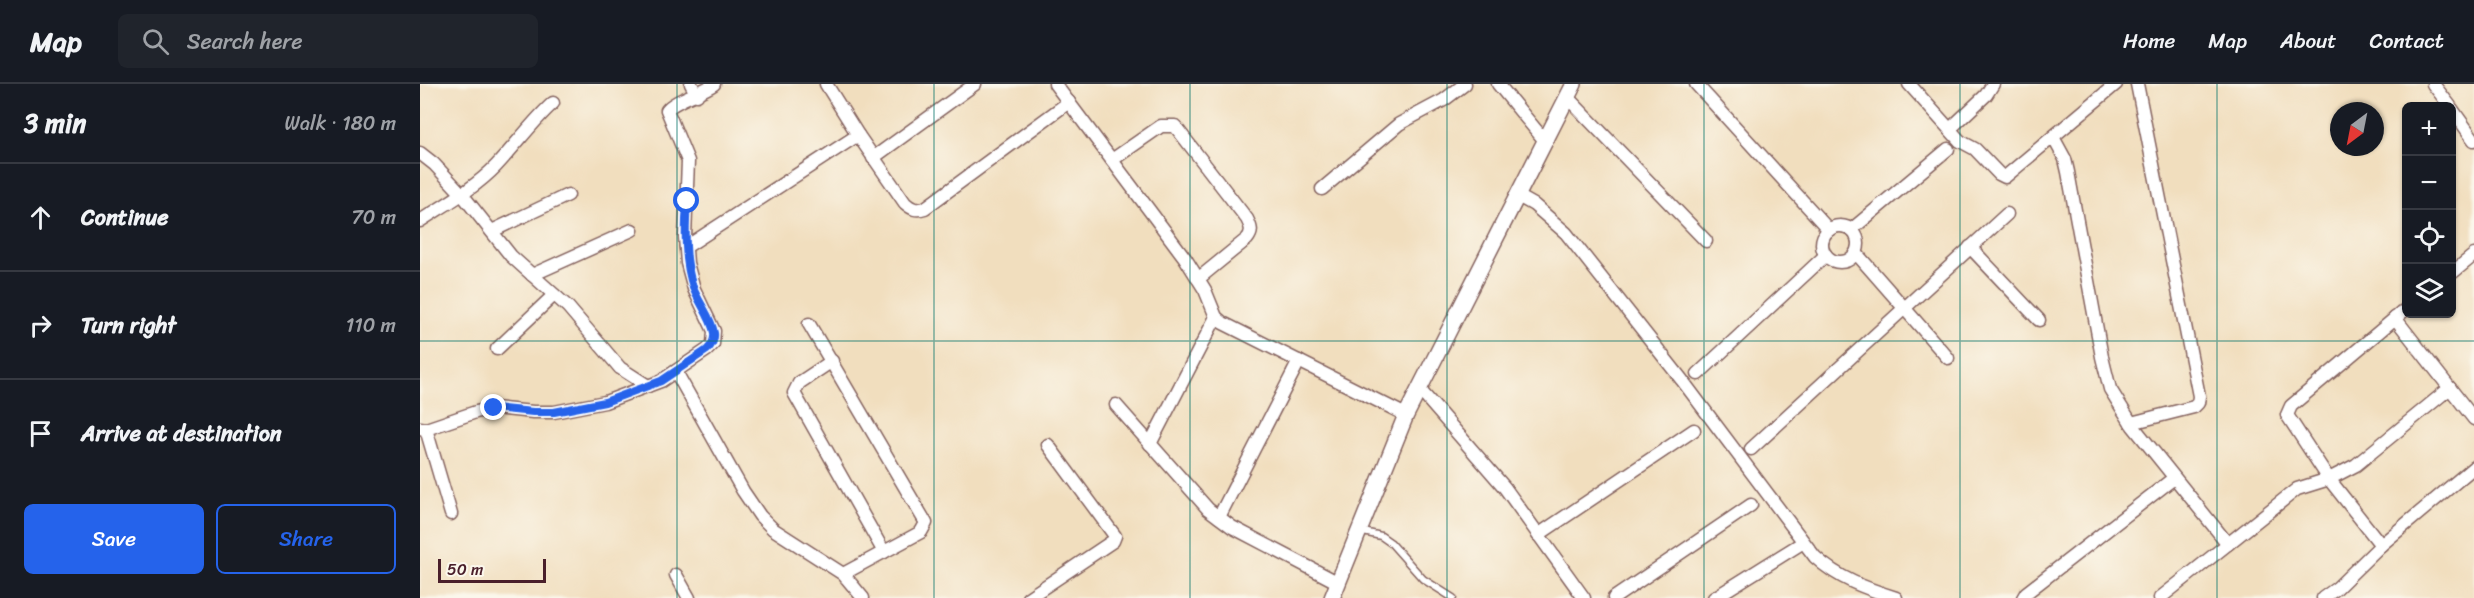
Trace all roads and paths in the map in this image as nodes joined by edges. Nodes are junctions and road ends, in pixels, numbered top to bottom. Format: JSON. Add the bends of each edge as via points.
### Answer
{"nodes":[{"id":1,"x":714,"y":84,"type":"edge"},
{"id":2,"x":826,"y":84,"type":"edge"},
{"id":3,"x":975,"y":84,"type":"edge"},
{"id":4,"x":1055,"y":84,"type":"edge"},
{"id":5,"x":1465,"y":84,"type":"edge"},
{"id":6,"x":1498,"y":84,"type":"edge"},
{"id":7,"x":1696,"y":84,"type":"edge"},
{"id":8,"x":1909,"y":84,"type":"edge"},
{"id":9,"x":1994,"y":84,"type":"edge"},
{"id":10,"x":2116,"y":84,"type":"edge"},
{"id":11,"x":2137,"y":84,"type":"edge"},
{"id":12,"x":2435,"y":85,"type":"edge"},
{"id":13,"x":694,"y":89,"type":"edge"},
{"id":14,"x":1571,"y":91,"type":"edge"},
{"id":15,"x":1069,"y":102,"type":"junction"},
{"id":16,"x":2447,"y":102,"type":"edge"},
{"id":17,"x":553,"y":103,"type":"dead end"},
{"id":18,"x":2456,"y":115,"type":"edge"},
{"id":19,"x":1950,"y":129,"type":"junction"},
{"id":20,"x":858,"y":135,"type":"junction"},
{"id":21,"x":2054,"y":137,"type":"junction"},
{"id":22,"x":2474,"y":140,"type":"edge"},
{"id":23,"x":1545,"y":141,"type":"junction"},
{"id":24,"x":1948,"y":149,"type":"dead end"},
{"id":25,"x":420,"y":153,"type":"edge"},
{"id":26,"x":873,"y":158,"type":"junction"},
{"id":27,"x":1112,"y":160,"type":"junction"},
{"id":28,"x":1322,"y":189,"type":"dead end"},
{"id":29,"x":461,"y":193,"type":"junction"},
{"id":30,"x":568,"y":195,"type":"dead end"},
{"id":31,"x":1518,"y":196,"type":"junction"},
{"id":32,"x":2007,"y":214,"type":"dead end"},
{"id":33,"x":420,"y":221,"type":"edge"},
{"id":34,"x":632,"y":230,"type":"dead end"},
{"id":35,"x":1829,"y":230,"type":"junction"},
{"id":36,"x":1851,"y":230,"type":"junction"},
{"id":37,"x":492,"y":231,"type":"junction"},
{"id":38,"x":1707,"y":241,"type":"dead end"},
{"id":39,"x":686,"y":247,"type":"junction"},
{"id":40,"x":1970,"y":247,"type":"junction"},
{"id":41,"x":1856,"y":253,"type":"junction"},
{"id":42,"x":1826,"y":255,"type":"junction"},
{"id":43,"x":2474,"y":255,"type":"edge"},
{"id":44,"x":2456,"y":269,"type":"edge"},
{"id":45,"x":532,"y":275,"type":"junction"},
{"id":46,"x":1198,"y":279,"type":"junction"},
{"id":47,"x":554,"y":295,"type":"junction"},
{"id":48,"x":1904,"y":307,"type":"junction"},
{"id":49,"x":2402,"y":312,"type":"edge"},
{"id":50,"x":1216,"y":317,"type":"junction"},
{"id":51,"x":2395,"y":318,"type":"junction"},
{"id":52,"x":2039,"y":320,"type":"dead end"},
{"id":53,"x":809,"y":324,"type":"dead end"},
{"id":54,"x":496,"y":349,"type":"dead end"},
{"id":55,"x":1948,"y":358,"type":"dead end"},
{"id":56,"x":832,"y":361,"type":"junction"},
{"id":57,"x":1299,"y":361,"type":"junction"},
{"id":58,"x":676,"y":372,"type":"junction"},
{"id":59,"x":1698,"y":375,"type":"dead end"},
{"id":60,"x":648,"y":386,"type":"junction"},
{"id":61,"x":2450,"y":388,"type":"junction"},
{"id":62,"x":1419,"y":389,"type":"junction"},
{"id":63,"x":1116,"y":405,"type":"dead end"},
{"id":64,"x":1406,"y":415,"type":"junction"},
{"id":65,"x":2474,"y":419,"type":"edge"},
{"id":66,"x":2131,"y":423,"type":"junction"},
{"id":67,"x":423,"y":428,"type":"edge"},
{"id":68,"x":1694,"y":430,"type":"dead end"},
{"id":69,"x":1150,"y":444,"type":"junction"},
{"id":70,"x":1048,"y":445,"type":"dead end"},
{"id":71,"x":1750,"y":449,"type":"dead end"},
{"id":72,"x":2474,"y":467,"type":"edge"},
{"id":73,"x":2174,"y":478,"type":"junction"},
{"id":74,"x":2330,"y":479,"type":"junction"},
{"id":75,"x":1751,"y":505,"type":"dead end"},
{"id":76,"x":451,"y":514,"type":"dead end"},
{"id":77,"x":1219,"y":518,"type":"junction"},
{"id":78,"x":1358,"y":531,"type":"junction"},
{"id":79,"x":1538,"y":535,"type":"junction"},
{"id":80,"x":1802,"y":543,"type":"junction"},
{"id":81,"x":2228,"y":544,"type":"junction"},
{"id":82,"x":2381,"y":545,"type":"junction"},
{"id":83,"x":884,"y":552,"type":"junction"},
{"id":84,"x":843,"y":574,"type":"junction"},
{"id":85,"x":676,"y":575,"type":"dead end"},
{"id":86,"x":1337,"y":582,"type":"junction"},
{"id":87,"x":689,"y":598,"type":"edge"},
{"id":88,"x":863,"y":598,"type":"edge"},
{"id":89,"x":1028,"y":598,"type":"edge"},
{"id":90,"x":1332,"y":598,"type":"edge"},
{"id":91,"x":1453,"y":598,"type":"edge"},
{"id":92,"x":1584,"y":598,"type":"edge"},
{"id":93,"x":1614,"y":598,"type":"edge"},
{"id":94,"x":1714,"y":598,"type":"edge"},
{"id":95,"x":1896,"y":598,"type":"edge"},
{"id":96,"x":2024,"y":598,"type":"edge"},
{"id":97,"x":2160,"y":598,"type":"edge"},
{"id":98,"x":2323,"y":598,"type":"edge"}],
"edges":[{"from":1,"to":13,"type":"street"},
{"from":2,"to":20,"type":"street"},
{"from":3,"to":26,"type":"street"},
{"from":4,"to":15,"type":"street"},
{"from":5,"to":28,"type":"street","via":[[1399,124]]},
{"from":6,"to":23,"type":"street"},
{"from":7,"to":35,"type":"street"},
{"from":8,"to":19,"type":"street"},
{"from":9,"to":19,"type":"street"},
{"from":10,"to":21,"type":"street"},
{"from":11,"to":66,"type":"street","via":[[2199,396],[2194,407]]},
{"from":12,"to":16,"type":"street"},
{"from":13,"to":39,"type":"street","via":[[667,110],[688,161]]},
{"from":14,"to":23,"type":"street"},
{"from":14,"to":38,"type":"street"},
{"from":15,"to":26,"type":"street","via":[[918,211],[905,203]]},
{"from":15,"to":27,"type":"street"},
{"from":17,"to":29,"type":"street","via":[[496,166]]},
{"from":18,"to":22,"type":"street"},
{"from":19,"to":21,"type":"street","via":[[2005,177]]},
{"from":20,"to":26,"type":"street"},
{"from":20,"to":39,"type":"street"},
{"from":21,"to":66,"type":"street","via":[[2068,172],[2110,389]]},
{"from":23,"to":31,"type":"street"},
{"from":24,"to":36,"type":"street"},
{"from":25,"to":29,"type":"street"},
{"from":27,"to":46,"type":"street"},
{"from":27,"to":46,"type":"street","via":[[1161,126],[1175,126],[1247,219],[1251,234],[1247,239]]},
{"from":29,"to":33,"type":"street"},
{"from":29,"to":37,"type":"street"},
{"from":30,"to":37,"type":"street"},
{"from":31,"to":62,"type":"street"},
{"from":31,"to":80,"type":"street","via":[[1543,211],[1566,233],[1682,380]]},
{"from":32,"to":40,"type":"street"},
{"from":34,"to":45,"type":"street"},
{"from":35,"to":36,"type":"street"},
{"from":35,"to":42,"type":"street","via":[[1823,239]]},
{"from":36,"to":41,"type":"street","via":[[1857,241]]},
{"from":37,"to":45,"type":"street"},
{"from":39,"to":58,"type":"street","via":[[694,290],[714,338],[707,350]]},
{"from":40,"to":48,"type":"street"},
{"from":40,"to":52,"type":"street"},
{"from":41,"to":42,"type":"street","via":[[1841,262]]},
{"from":41,"to":48,"type":"street"},
{"from":42,"to":59,"type":"street"},
{"from":43,"to":44,"type":"street"},
{"from":45,"to":47,"type":"street"},
{"from":46,"to":50,"type":"street"},
{"from":47,"to":54,"type":"street"},
{"from":47,"to":60,"type":"street","via":[[620,368]]},
{"from":48,"to":55,"type":"street"},
{"from":48,"to":71,"type":"street"},
{"from":49,"to":51,"type":"street"},
{"from":50,"to":57,"type":"street"},
{"from":50,"to":69,"type":"street"},
{"from":51,"to":61,"type":"street"},
{"from":51,"to":74,"type":"street","via":[[2288,411],[2290,423]]},
{"from":53,"to":56,"type":"street"},
{"from":56,"to":83,"type":"street","via":[[799,383],[794,393]]},
{"from":56,"to":83,"type":"street","via":[[926,523],[921,532]]},
{"from":57,"to":64,"type":"street"},
{"from":57,"to":77,"type":"street"},
{"from":58,"to":60,"type":"street"},
{"from":58,"to":84,"type":"street","via":[[760,516],[773,529]]},
{"from":60,"to":67,"type":"street","via":[[605,402],[554,412],[494,408]]},
{"from":61,"to":65,"type":"street"},
{"from":61,"to":74,"type":"street","via":[[2356,465]]},
{"from":62,"to":64,"type":"street"},
{"from":62,"to":79,"type":"street","via":[[1505,488]]},
{"from":63,"to":69,"type":"street"},
{"from":64,"to":78,"type":"street"},
{"from":66,"to":73,"type":"street"},
{"from":67,"to":76,"type":"street"},
{"from":68,"to":79,"type":"street"},
{"from":69,"to":77,"type":"street"},
{"from":70,"to":89,"type":"street","via":[[1115,536],[1109,544]]},
{"from":72,"to":82,"type":"street"},
{"from":73,"to":81,"type":"street"},
{"from":73,"to":96,"type":"street"},
{"from":74,"to":81,"type":"street","via":[[2297,489]]},
{"from":74,"to":82,"type":"street"},
{"from":75,"to":93,"type":"street"},
{"from":77,"to":86,"type":"street"},
{"from":78,"to":86,"type":"street"},
{"from":78,"to":91,"type":"lane","via":[[1381,536],[1391,543],[1423,579]]},
{"from":79,"to":92,"type":"street"},
{"from":80,"to":94,"type":"street"},
{"from":80,"to":95,"type":"street","via":[[1847,582]]},
{"from":81,"to":97,"type":"street"},
{"from":82,"to":98,"type":"street"},
{"from":83,"to":84,"type":"street"},
{"from":84,"to":88,"type":"street"},
{"from":85,"to":87,"type":"street"},
{"from":86,"to":90,"type":"street"}]}
